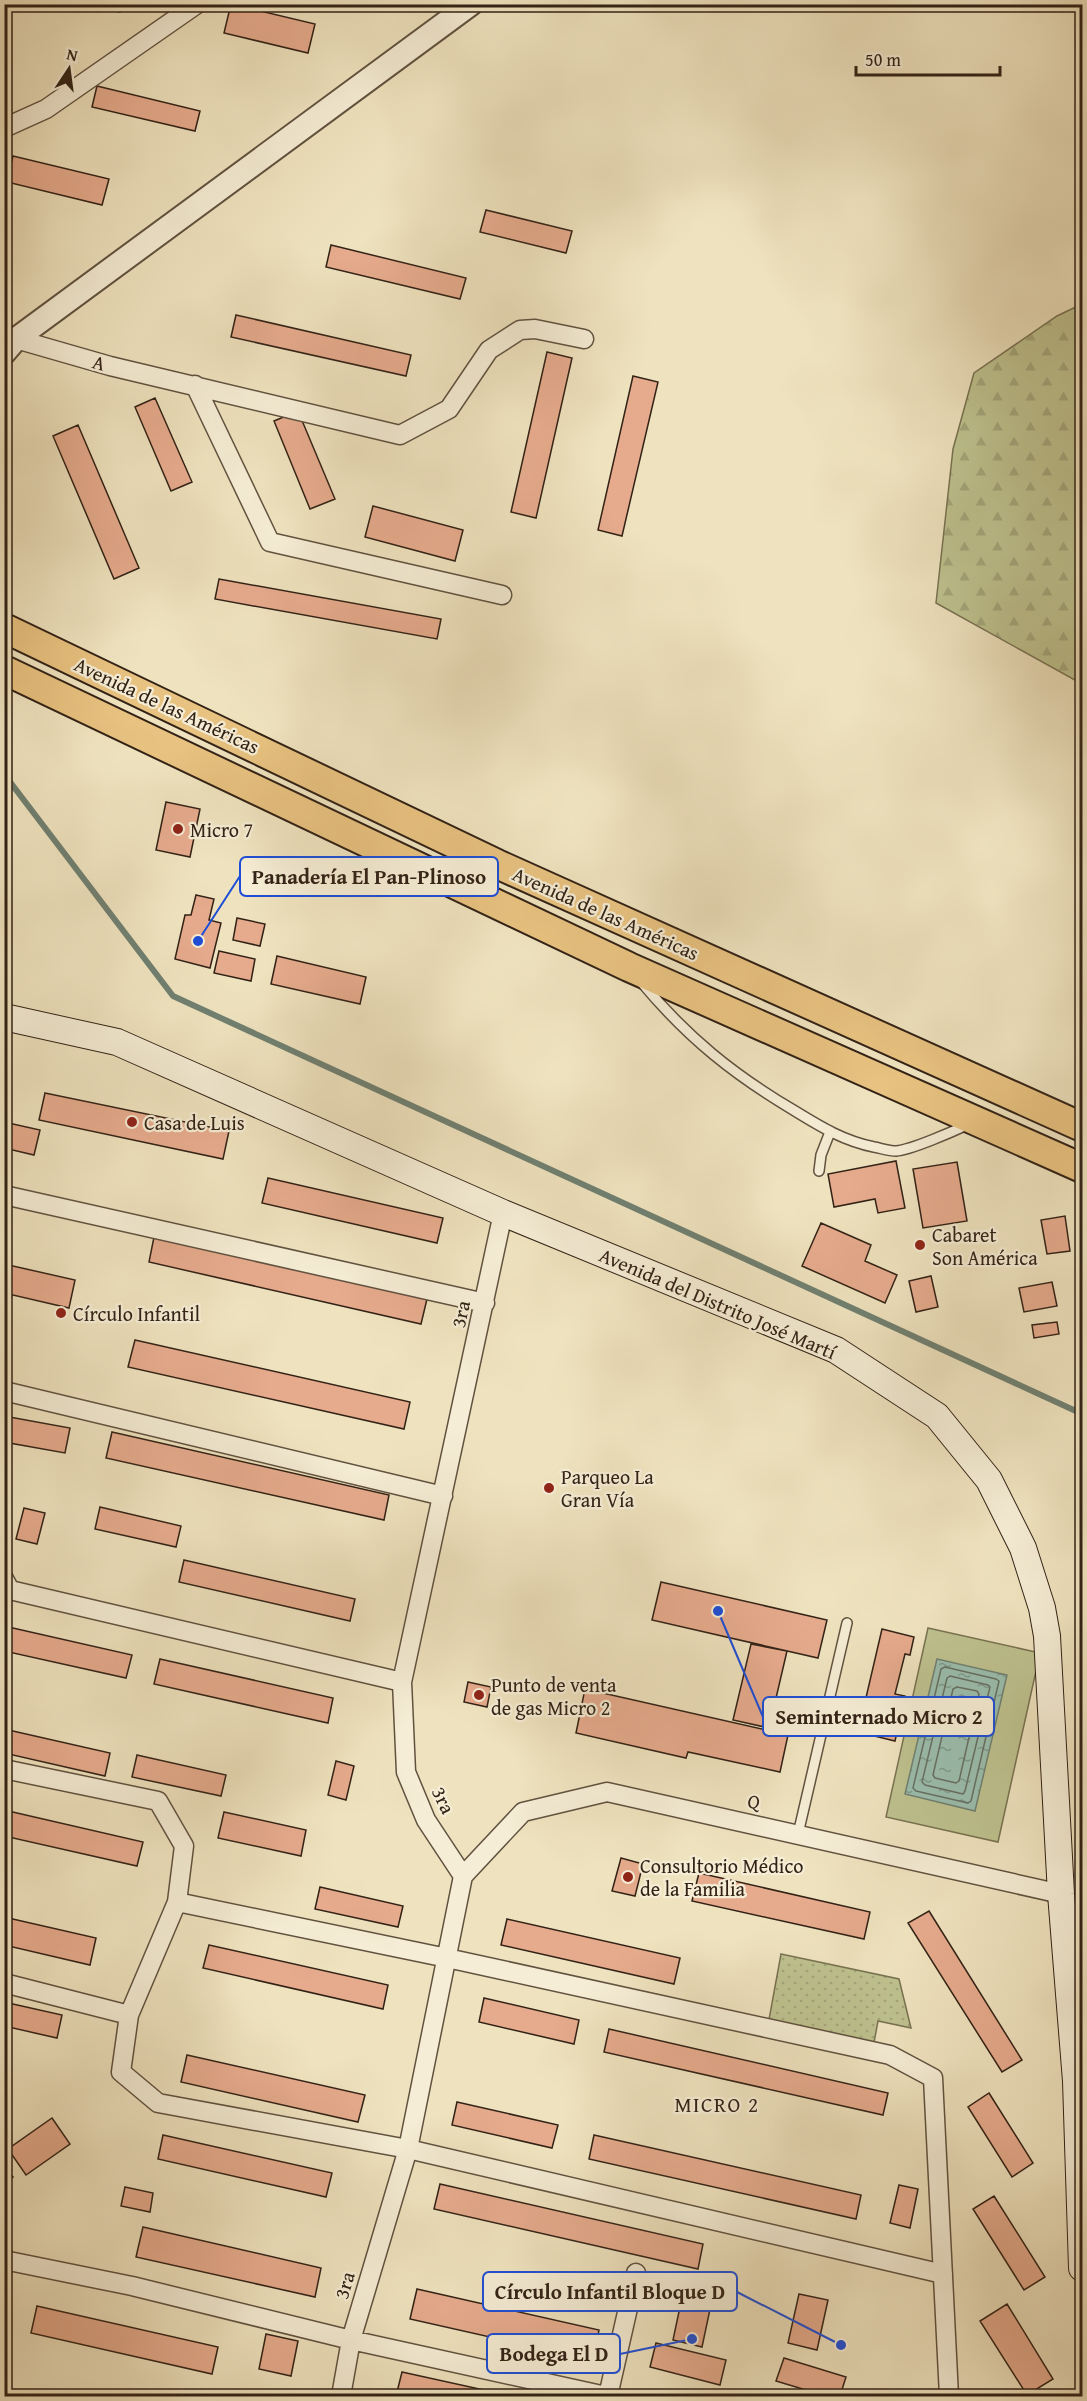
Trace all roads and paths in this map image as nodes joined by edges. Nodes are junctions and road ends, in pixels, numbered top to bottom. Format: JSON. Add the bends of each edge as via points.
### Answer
{"nodes":[{"id":1,"x":197,"y":4,"type":"edge"},
{"id":2,"x":471,"y":4,"type":"edge"},
{"id":3,"x":4,"y":128,"type":"edge"},
{"id":4,"x":584,"y":339,"type":"dead end"},
{"id":5,"x":8,"y":342,"type":"edge"},
{"id":6,"x":195,"y":385,"type":"junction"},
{"id":7,"x":502,"y":595,"type":"dead end"},
{"id":8,"x":4,"y":628,"type":"edge"},
{"id":9,"x":4,"y":670,"type":"edge"},
{"id":10,"x":629,"y":968,"type":"junction"},
{"id":11,"x":4,"y":1017,"type":"edge"},
{"id":12,"x":976,"y":1120,"type":"junction"},
{"id":13,"x":1083,"y":1127,"type":"edge"},
{"id":14,"x":830,"y":1132,"type":"junction"},
{"id":15,"x":1083,"y":1168,"type":"edge"},
{"id":16,"x":819,"y":1171,"type":"dead end"},
{"id":17,"x":4,"y":1195,"type":"edge"},
{"id":18,"x":503,"y":1213,"type":"junction"},
{"id":19,"x":485,"y":1303,"type":"junction"},
{"id":20,"x":4,"y":1391,"type":"edge"},
{"id":21,"x":443,"y":1496,"type":"junction"},
{"id":22,"x":4,"y":1579,"type":"edge"},
{"id":23,"x":847,"y":1623,"type":"dead end"},
{"id":24,"x":402,"y":1682,"type":"junction"},
{"id":25,"x":4,"y":1769,"type":"edge"},
{"id":26,"x":798,"y":1834,"type":"junction"},
{"id":27,"x":463,"y":1876,"type":"junction"},
{"id":28,"x":1061,"y":1894,"type":"junction"},
{"id":29,"x":177,"y":1902,"type":"junction"},
{"id":30,"x":447,"y":1958,"type":"junction"},
{"id":31,"x":4,"y":1983,"type":"edge"},
{"id":32,"x":129,"y":2015,"type":"junction"},
{"id":33,"x":1078,"y":2063,"type":"edge"},
{"id":34,"x":408,"y":2149,"type":"junction"},
{"id":35,"x":4,"y":2260,"type":"edge"},
{"id":36,"x":1083,"y":2268,"type":"edge"},
{"id":37,"x":636,"y":2273,"type":"dead end"},
{"id":38,"x":943,"y":2274,"type":"junction"},
{"id":39,"x":351,"y":2340,"type":"junction"},
{"id":40,"x":341,"y":2397,"type":"edge"},
{"id":41,"x":607,"y":2397,"type":"edge"},
{"id":42,"x":949,"y":2397,"type":"edge"}],
"edges":[{"from":1,"to":3,"type":"street","via":[[46,109]]},
{"from":2,"to":5,"type":"street"},
{"from":4,"to":6,"type":"street","name":"A","via":[[535,329],[520,330],[489,350],[449,409],[400,435]]},
{"from":5,"to":6,"type":"street","name":"A"},
{"from":6,"to":7,"type":"street","via":[[270,542]]},
{"from":8,"to":13,"type":"main road","name":"Avenida de las Américas","via":[[497,864]]},
{"from":9,"to":10,"type":"main road","name":"Avenida de las Américas"},
{"from":10,"to":12,"type":"main road","name":"Avenida de las Américas"},
{"from":10,"to":14,"type":"lane","via":[[700,1044],[749,1083]]},
{"from":11,"to":18,"type":"main road","name":"Avenida del Distrito José Martí","via":[[117,1042]]},
{"from":12,"to":14,"type":"lane","via":[[951,1133],[896,1151],[859,1144]]},
{"from":12,"to":15,"type":"main road","name":"Avenida de las Américas"},
{"from":14,"to":16,"type":"lane","via":[[820,1155]]},
{"from":17,"to":19,"type":"street"},
{"from":18,"to":19,"type":"street","name":"3ra"},
{"from":18,"to":28,"type":"main road","name":"Avenida del Distrito José Martí","via":[[836,1350],[937,1416],[989,1480],[1023,1548],[1042,1608],[1047,1636]]},
{"from":19,"to":21,"type":"street","name":"3ra"},
{"from":20,"to":21,"type":"street"},
{"from":21,"to":24,"type":"street","name":"3ra"},
{"from":22,"to":24,"type":"street","via":[[10,1590]]},
{"from":23,"to":26,"type":"lane"},
{"from":24,"to":27,"type":"street","name":"3ra","via":[[406,1772],[426,1820]]},
{"from":25,"to":29,"type":"street","via":[[158,1801],[184,1846]]},
{"from":26,"to":27,"type":"street","name":"Q","via":[[607,1792],[523,1812]]},
{"from":26,"to":28,"type":"street","name":"Q"},
{"from":27,"to":30,"type":"street","name":"3ra"},
{"from":28,"to":33,"type":"main road","name":"Avenida del Distrito José Martí"},
{"from":29,"to":30,"type":"street"},
{"from":29,"to":32,"type":"street"},
{"from":30,"to":34,"type":"street","name":"3ra"},
{"from":30,"to":38,"type":"street","via":[[890,2053],[933,2078]]},
{"from":31,"to":32,"type":"street"},
{"from":32,"to":34,"type":"street","via":[[122,2072],[158,2103]]},
{"from":33,"to":36,"type":"main road","name":"Avenida del Distrito José Martí"},
{"from":34,"to":38,"type":"street"},
{"from":34,"to":39,"type":"street","name":"3ra"},
{"from":35,"to":39,"type":"street","via":[[122,2284]]},
{"from":37,"to":41,"type":"street"},
{"from":38,"to":42,"type":"street"},
{"from":39,"to":40,"type":"street","name":"3ra"},
{"from":39,"to":41,"type":"street"}]}
